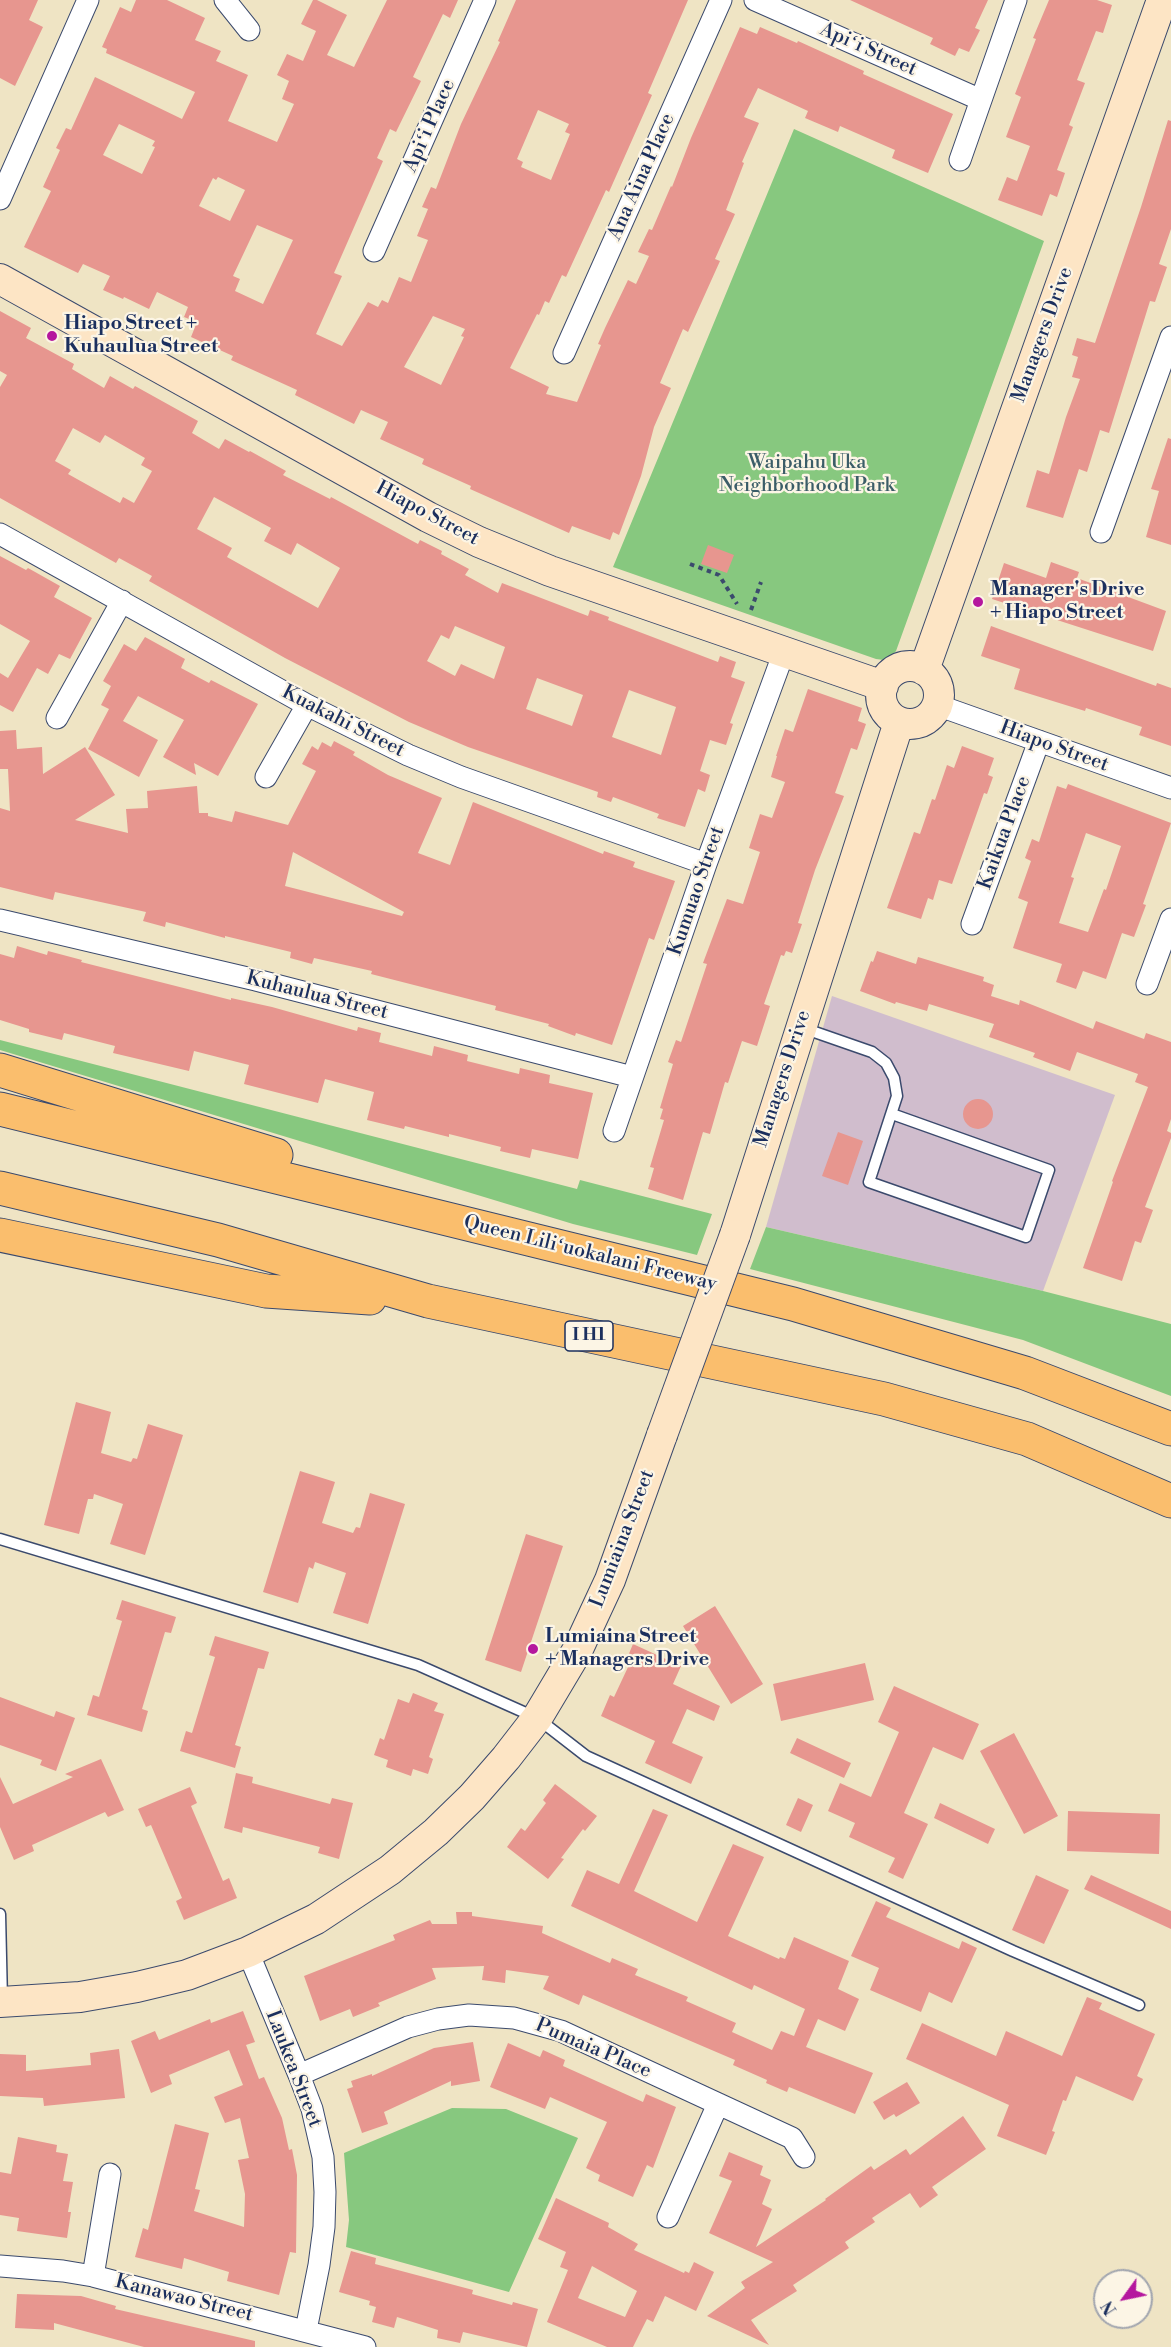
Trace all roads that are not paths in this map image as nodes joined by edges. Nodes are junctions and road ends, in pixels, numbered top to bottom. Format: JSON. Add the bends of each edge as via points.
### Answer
{"nodes":[{"id":1,"x":88,"y":0,"type":"edge"},
{"id":2,"x":225,"y":0,"type":"edge"},
{"id":3,"x":485,"y":0,"type":"edge"},
{"id":4,"x":721,"y":0,"type":"edge"},
{"id":5,"x":754,"y":0,"type":"edge"},
{"id":6,"x":1016,"y":0,"type":"edge"},
{"id":7,"x":1162,"y":0,"type":"edge"},
{"id":8,"x":249,"y":30,"type":"dead end"},
{"id":9,"x":981,"y":100,"type":"junction"},
{"id":10,"x":960,"y":160,"type":"dead end"},
{"id":11,"x":0,"y":199,"type":"edge"},
{"id":12,"x":374,"y":251,"type":"dead end"},
{"id":13,"x":0,"y":279,"type":"edge"},
{"id":14,"x":1171,"y":337,"type":"edge"},
{"id":15,"x":564,"y":353,"type":"dead end"},
{"id":16,"x":1101,"y":532,"type":"dead end"},
{"id":17,"x":0,"y":534,"type":"edge"},
{"id":18,"x":122,"y":601,"type":"junction"},
{"id":19,"x":784,"y":652,"type":"junction"},
{"id":20,"x":924,"y":670,"type":"junction"},
{"id":21,"x":883,"y":686,"type":"junction"},
{"id":22,"x":306,"y":705,"type":"junction"},
{"id":23,"x":937,"y":705,"type":"junction"},
{"id":24,"x":57,"y":718,"type":"dead end"},
{"id":25,"x":899,"y":722,"type":"junction"},
{"id":26,"x":1039,"y":741,"type":"junction"},
{"id":27,"x":266,"y":777,"type":"dead end"},
{"id":28,"x":1171,"y":788,"type":"edge"},
{"id":29,"x":706,"y":864,"type":"junction"},
{"id":30,"x":0,"y":920,"type":"edge"},
{"id":31,"x":1171,"y":920,"type":"edge"},
{"id":32,"x":972,"y":924,"type":"dead end"},
{"id":33,"x":1146,"y":984,"type":"dead end"},
{"id":34,"x":800,"y":1027,"type":"junction"},
{"id":35,"x":0,"y":1070,"type":"edge"},
{"id":36,"x":632,"y":1077,"type":"junction"},
{"id":37,"x":0,"y":1109,"type":"edge"},
{"id":38,"x":892,"y":1114,"type":"junction"},
{"id":39,"x":614,"y":1131,"type":"dead end"},
{"id":40,"x":0,"y":1188,"type":"edge"},
{"id":41,"x":394,"y":1205,"type":"junction"},
{"id":42,"x":0,"y":1235,"type":"edge"},
{"id":43,"x":428,"y":1301,"type":"junction"},
{"id":44,"x":1171,"y":1429,"type":"edge"},
{"id":45,"x":658,"y":1447,"type":"joint"},
{"id":46,"x":1171,"y":1501,"type":"edge"},
{"id":47,"x":0,"y":1539,"type":"edge"},
{"id":48,"x":537,"y":1718,"type":"junction"},
{"id":49,"x":0,"y":1914,"type":"edge"},
{"id":50,"x":248,"y":1952,"type":"junction"},
{"id":51,"x":1,"y":2002,"type":"edge"},
{"id":52,"x":1139,"y":2005,"type":"dead end"},
{"id":53,"x":299,"y":2074,"type":"junction"},
{"id":54,"x":718,"y":2104,"type":"junction"},
{"id":55,"x":804,"y":2157,"type":"dead end"},
{"id":56,"x":110,"y":2174,"type":"dead end"},
{"id":57,"x":668,"y":2217,"type":"dead end"},
{"id":58,"x":0,"y":2266,"type":"edge"},
{"id":59,"x":93,"y":2276,"type":"junction"},
{"id":60,"x":306,"y":2330,"type":"junction"},
{"id":61,"x":365,"y":2347,"type":"edge"}],
"edges":[{"from":1,"to":11,"type":"street"},
{"from":2,"to":8,"type":"street"},
{"from":3,"to":12,"type":"street","name":"Apiʻi Place"},
{"from":4,"to":15,"type":"street","name":"Ana Aina Place"},
{"from":5,"to":9,"type":"street","name":"Apiʻi Street"},
{"from":6,"to":9,"type":"street"},
{"from":7,"to":20,"type":"street","name":"Managers Drive"},
{"from":9,"to":10,"type":"street"},
{"from":13,"to":19,"type":"street","name":"Hiapo Street","via":[[479,542],[550,571]]},
{"from":14,"to":16,"type":"street"},
{"from":17,"to":18,"type":"street","name":"Kuakahi Street"},
{"from":18,"to":22,"type":"street","name":"Kuakahi Street"},
{"from":18,"to":24,"type":"street"},
{"from":19,"to":21,"type":"street","name":"Hiapo Street"},
{"from":19,"to":29,"type":"street","name":"Kumuao Street"},
{"from":20,"to":21,"type":"street","via":[[899,668],[886,678]]},
{"from":20,"to":23,"type":"street","via":[[935,681]]},
{"from":21,"to":25,"type":"street","via":[[882,703]]},
{"from":22,"to":27,"type":"street"},
{"from":22,"to":29,"type":"street","name":"Kuakahi Street","via":[[440,768]]},
{"from":23,"to":25,"type":"street","via":[[926,720]]},
{"from":23,"to":26,"type":"street","name":"Hiapo Street"},
{"from":25,"to":34,"type":"street","name":"Managers Drive"},
{"from":26,"to":28,"type":"street","name":"Hiapo Street"},
{"from":26,"to":32,"type":"street","name":"Kaikua Place"},
{"from":29,"to":36,"type":"street","name":"Kumuao Street"},
{"from":30,"to":36,"type":"street","name":"Kuhaulua Street","via":[[256,980]]},
{"from":31,"to":33,"type":"street"},
{"from":34,"to":38,"type":"lane","via":[[872,1052],[886,1063],[897,1096]]},
{"from":34,"to":45,"type":"street","name":"Managers Drive","bridge":true,"via":[[735,1234]]},
{"from":35,"to":41,"type":"highway","via":[[291,1159]]},
{"from":36,"to":39,"type":"street","name":"Kumuao Street"},
{"from":37,"to":41,"type":"highway","name":"Queen Liliʻuokalani Freeway"},
{"from":38,"to":38,"type":"lane","via":[[869,1182],[1026,1238],[1049,1170]]},
{"from":40,"to":43,"type":"highway","number":"I H1","via":[[218,1239]]},
{"from":41,"to":44,"type":"highway","name":"Queen Liliʻuokalani Freeway","via":[[793,1305],[1025,1373]]},
{"from":42,"to":43,"type":"highway","via":[[266,1291]]},
{"from":43,"to":46,"type":"highway","number":"I H1","via":[[884,1399],[1027,1439]]},
{"from":45,"to":48,"type":"street","name":"Lumiaina Street","via":[[596,1612]]},
{"from":47,"to":48,"type":"lane","via":[[418,1665]]},
{"from":48,"to":50,"type":"street","name":"Lumiaina Street","via":[[472,1797],[390,1870],[316,1919]]},
{"from":48,"to":52,"type":"lane","via":[[586,1756]]},
{"from":49,"to":51,"type":"lane"},
{"from":50,"to":51,"type":"street","name":"Lumiaina Street","via":[[187,1975],[136,1987],[81,1997]]},
{"from":50,"to":53,"type":"street","name":"Laukea Street"},
{"from":53,"to":54,"type":"street","name":"Pumaia Place","via":[[408,2027],[438,2019],[469,2015],[514,2018],[561,2031]]},
{"from":53,"to":60,"type":"street","name":"Laukea Street","via":[[323,2157],[325,2192],[319,2265]]},
{"from":54,"to":55,"type":"street","name":"Pumaia Place","via":[[792,2138]]},
{"from":54,"to":57,"type":"street"},
{"from":56,"to":59,"type":"street"},
{"from":58,"to":59,"type":"street","name":"Kanawao Street"},
{"from":59,"to":60,"type":"street","name":"Kanawao Street"},
{"from":60,"to":61,"type":"street","name":"Kanawao Street"}]}
